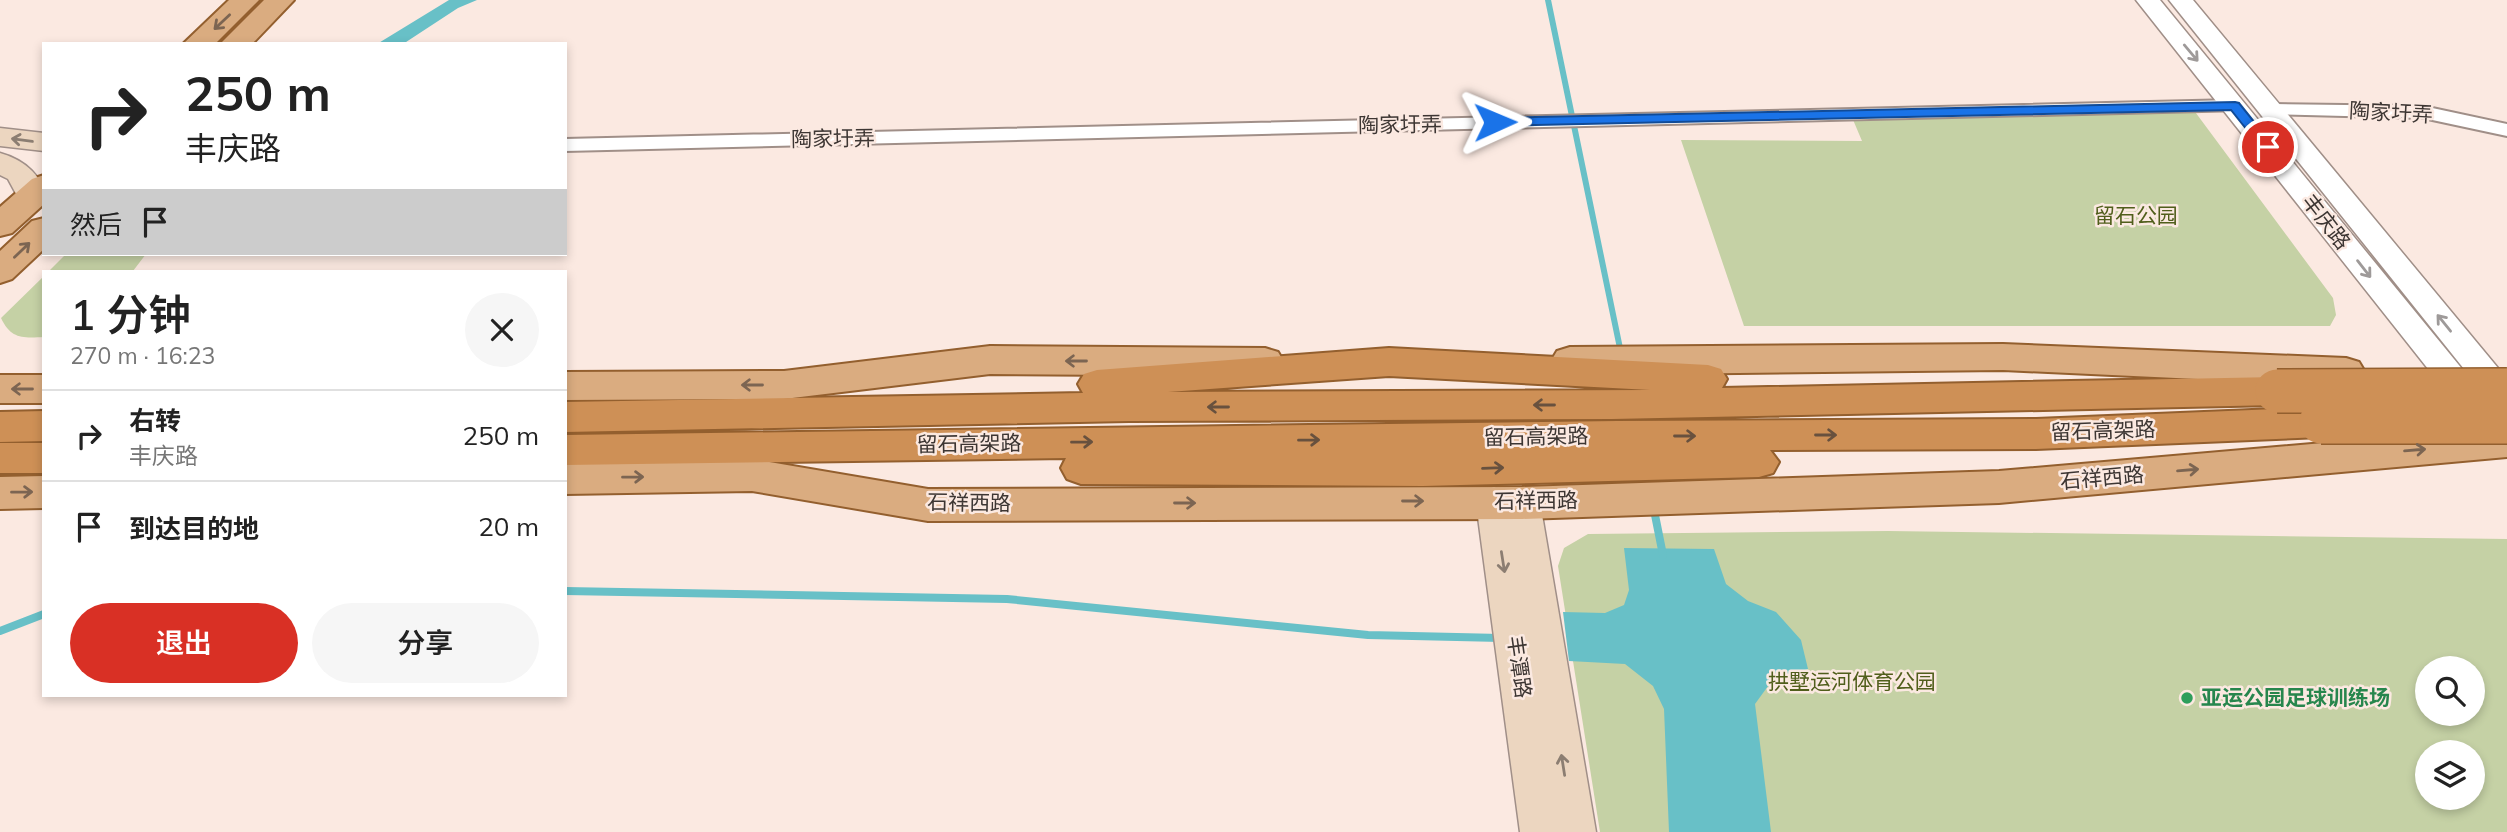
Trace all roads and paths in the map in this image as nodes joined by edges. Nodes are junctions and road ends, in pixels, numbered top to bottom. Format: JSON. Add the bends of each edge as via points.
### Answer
{"nodes":[{"id":1,"x":245,"y":0,"type":"edge"},
{"id":2,"x":280,"y":0,"type":"edge"},
{"id":3,"x":2148,"y":0,"type":"edge"},
{"id":4,"x":2181,"y":0,"type":"edge"},
{"id":5,"x":200,"y":42,"type":"edge"},
{"id":6,"x":237,"y":42,"type":"edge"},
{"id":7,"x":2235,"y":106,"type":"junction"},
{"id":8,"x":2273,"y":110,"type":"junction"},
{"id":9,"x":2507,"y":130,"type":"edge"},
{"id":10,"x":0,"y":137,"type":"edge"},
{"id":11,"x":42,"y":142,"type":"edge"},
{"id":12,"x":567,"y":145,"type":"edge"},
{"id":13,"x":0,"y":162,"type":"edge"},
{"id":14,"x":38,"y":191,"type":"edge"},
{"id":15,"x":0,"y":225,"type":"edge"},
{"id":16,"x":42,"y":231,"type":"edge"},
{"id":17,"x":0,"y":271,"type":"edge"},
{"id":18,"x":1389,"y":362,"type":"junction"},
{"id":19,"x":1674,"y":369,"type":"junction"},
{"id":20,"x":2448,"y":376,"type":"junction"},
{"id":21,"x":2502,"y":384,"type":"edge"},
{"id":22,"x":567,"y":386,"type":"edge"},
{"id":23,"x":2012,"y":386,"type":"junction"},
{"id":24,"x":0,"y":389,"type":"edge"},
{"id":25,"x":42,"y":389,"type":"edge"},
{"id":26,"x":567,"y":417,"type":"edge"},
{"id":27,"x":1752,"y":418,"type":"junction"},
{"id":28,"x":2507,"y":422,"type":"edge"},
{"id":29,"x":42,"y":426,"type":"edge"},
{"id":30,"x":0,"y":427,"type":"edge"},
{"id":31,"x":1620,"y":430,"type":"junction"},
{"id":32,"x":2507,"y":442,"type":"edge"},
{"id":33,"x":748,"y":445,"type":"junction"},
{"id":34,"x":2041,"y":446,"type":"junction"},
{"id":35,"x":567,"y":450,"type":"edge"},
{"id":36,"x":0,"y":458,"type":"edge"},
{"id":37,"x":42,"y":458,"type":"edge"},
{"id":38,"x":1204,"y":470,"type":"joint"},
{"id":39,"x":567,"y":478,"type":"edge"},
{"id":40,"x":1701,"y":478,"type":"junction"},
{"id":41,"x":1518,"y":490,"type":"junction"},
{"id":42,"x":42,"y":492,"type":"edge"},
{"id":43,"x":0,"y":493,"type":"edge"},
{"id":44,"x":1529,"y":640,"type":"junction"},
{"id":45,"x":1542,"y":832,"type":"edge"},
{"id":46,"x":1574,"y":832,"type":"edge"}],
"edges":[{"from":1,"to":5,"type":"main road","one_way":true},
{"from":2,"to":6,"type":"main road"},
{"from":3,"to":7,"type":"street","name":"丰庆路","one_way":true},
{"from":4,"to":8,"type":"street","name":"丰庆路"},
{"from":7,"to":12,"type":"street","name":"陶家圩弄"},
{"from":7,"to":20,"type":"street","name":"丰庆路","one_way":true},
{"from":8,"to":9,"type":"street","name":"陶家圩弄","via":[[2423,112]]},
{"from":21,"to":8,"type":"street","name":"丰庆路","one_way":true},
{"from":11,"to":10,"type":"main road","one_way":true},
{"from":13,"to":14,"type":"main road"},
{"from":14,"to":15,"type":"main road"},
{"from":17,"to":16,"type":"main road","one_way":true},
{"from":18,"to":22,"type":"main road","one_way":true,"via":[[990,360],[784,385]]},
{"from":18,"to":31,"type":"highway"},
{"from":18,"to":33,"type":"highway","one_way":true,"via":[[1089,385],[956,387]]},
{"from":19,"to":20,"type":"main road","via":[[2003,357]]},
{"from":19,"to":23,"type":"highway"},
{"from":19,"to":31,"type":"highway"},
{"from":20,"to":21,"type":"main road"},
{"from":20,"to":32,"type":"street","name":"丰庆路"},
{"from":21,"to":23,"type":"highway","name":"留石高架路","bridge":true,"via":[[2277,391]]},
{"from":23,"to":27,"type":"highway","name":"留石高架路"},
{"from":25,"to":24,"type":"main road","one_way":true},
{"from":26,"to":33,"type":"highway","name":"留石高架路"},
{"from":27,"to":31,"type":"highway","name":"留石高架路"},
{"from":27,"to":34,"type":"highway","name":"留石高架路","one_way":true},
{"from":28,"to":34,"type":"highway","bridge":true,"via":[[2321,422]]},
{"from":29,"to":30,"type":"highway"},
{"from":31,"to":33,"type":"highway","name":"留石高架路"},
{"from":31,"to":40,"type":"main road","name":"石祥西路"},
{"from":31,"to":41,"type":"main road","name":"石祥西路"},
{"from":40,"to":32,"type":"main road","name":"石祥西路","one_way":true,"via":[[1999,487]]},
{"from":33,"to":35,"type":"highway","name":"留石高架路"},
{"from":33,"to":38,"type":"main road","via":[[960,483],[1122,482]]},
{"from":39,"to":33,"type":"main road","name":"石祥西路","one_way":true},
{"from":33,"to":41,"type":"main road","name":"石祥西路","one_way":true,"via":[[928,505]]},
{"from":34,"to":40,"type":"highway"},
{"from":36,"to":37,"type":"highway"},
{"from":38,"to":41,"type":"highway","one_way":true},
{"from":41,"to":44,"type":"main road","name":"丰潭路"},
{"from":43,"to":42,"type":"main road","one_way":true},
{"from":44,"to":45,"type":"main road","name":"丰潭路"},
{"from":46,"to":44,"type":"main road","name":"丰潭路","one_way":true}]}
